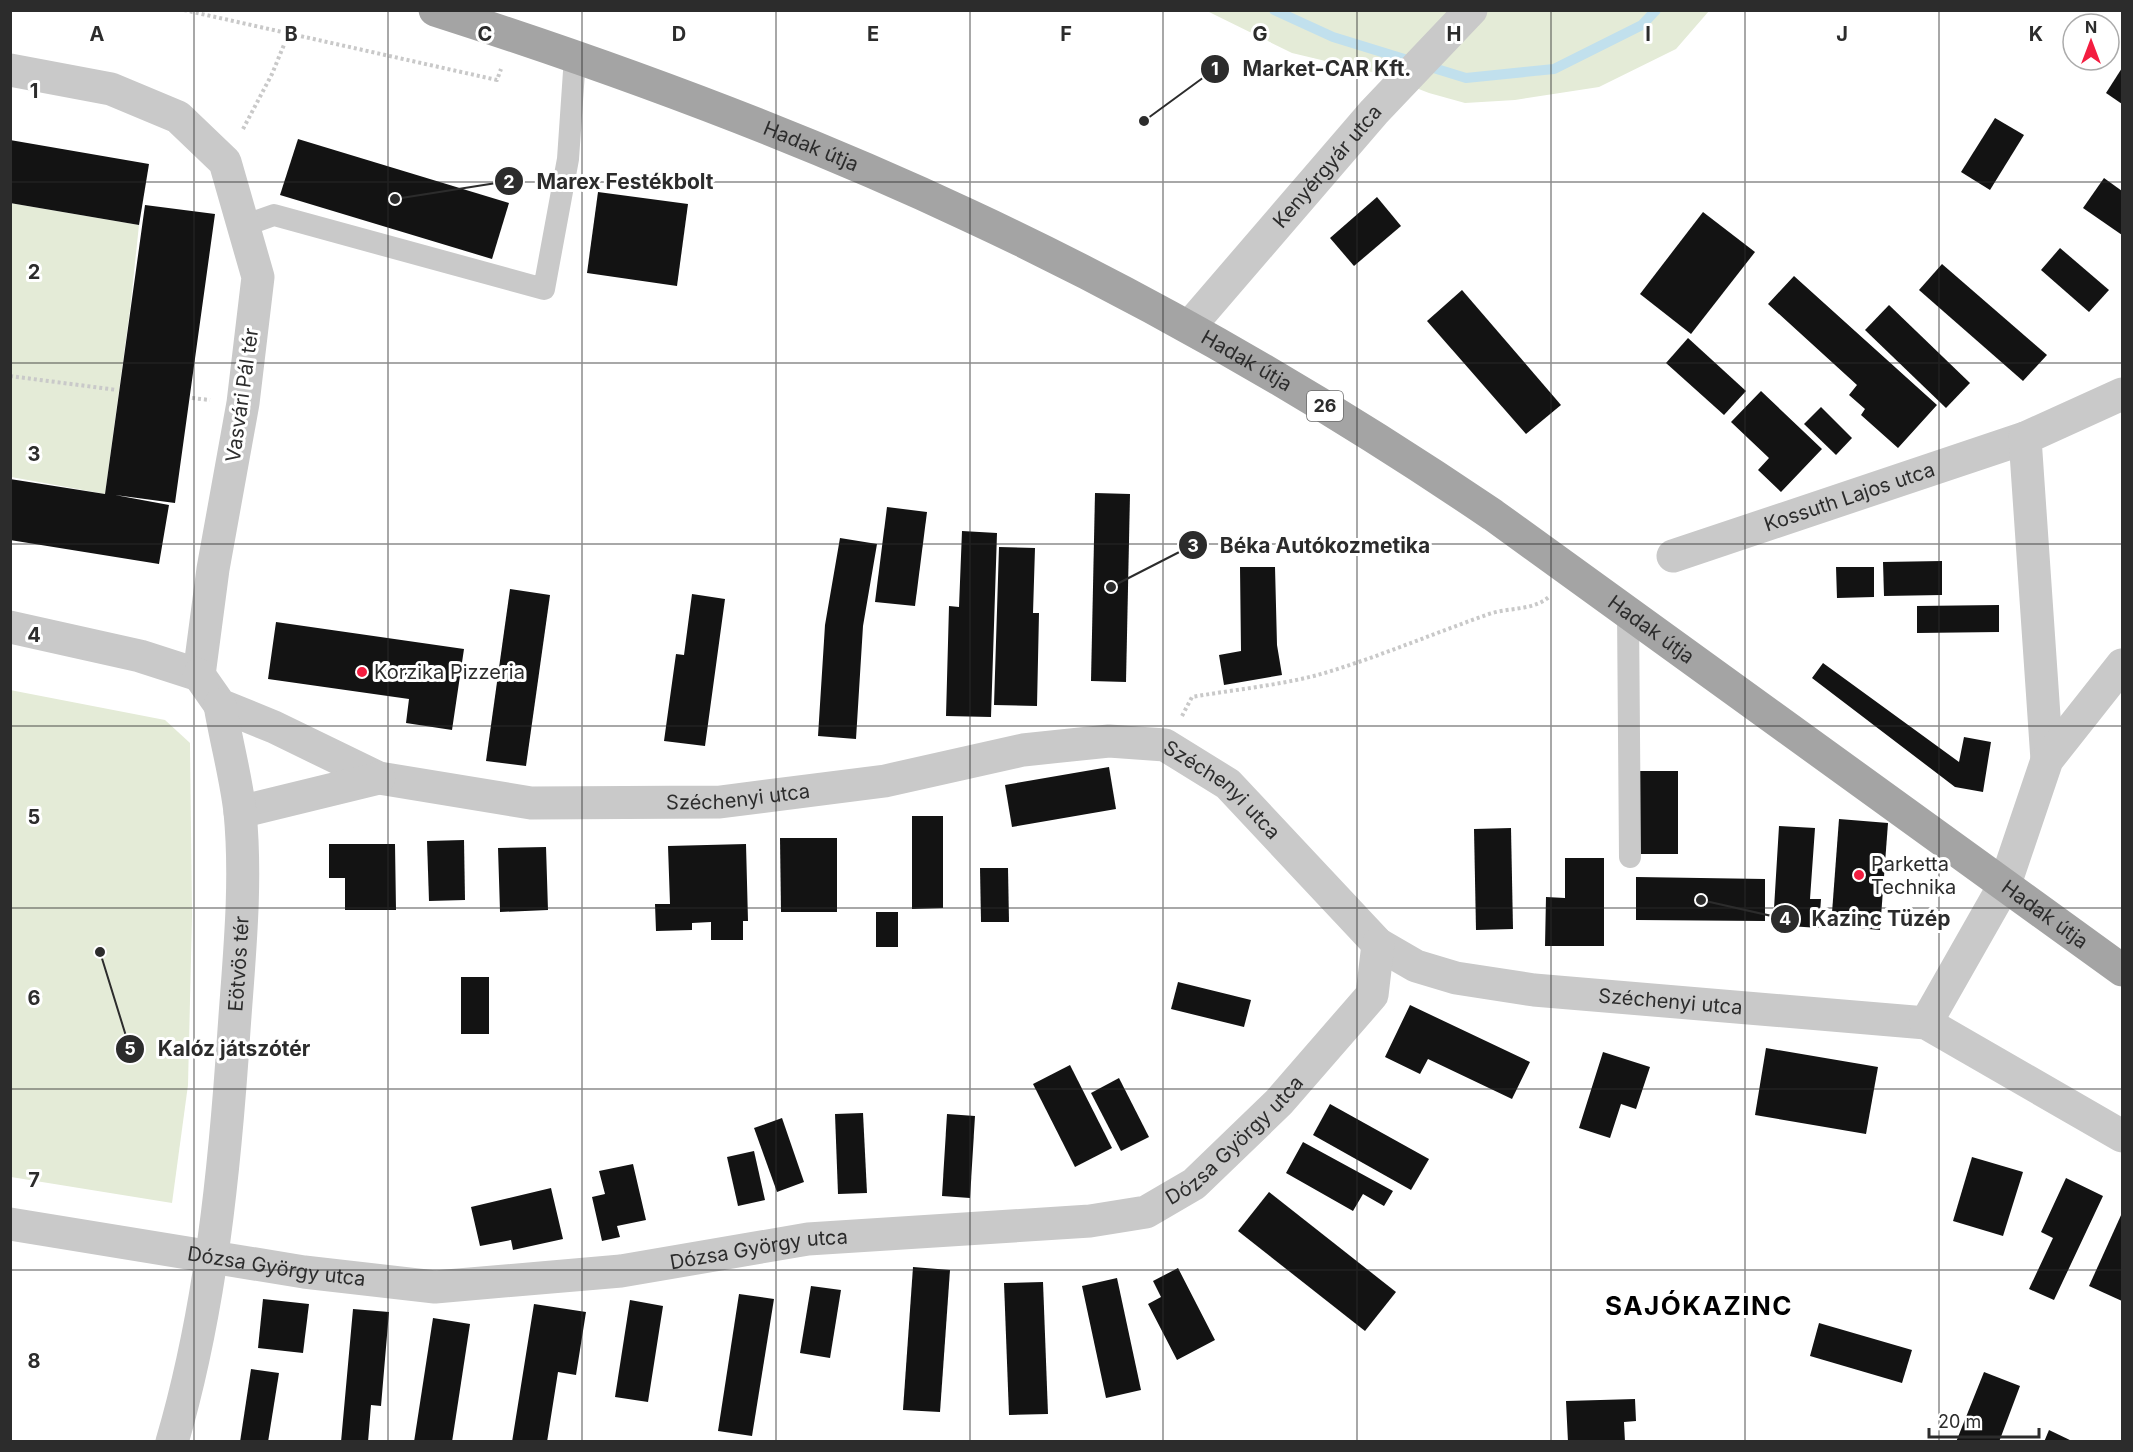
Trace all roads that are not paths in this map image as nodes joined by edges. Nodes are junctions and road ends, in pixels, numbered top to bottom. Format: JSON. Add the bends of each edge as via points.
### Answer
{"nodes":[{"id":1,"x":435,"y":10,"type":"edge"},
{"id":2,"x":1464,"y":18,"type":"edge"},
{"id":3,"x":575,"y":57,"type":"junction"},
{"id":4,"x":10,"y":70,"type":"edge"},
{"id":5,"x":243,"y":226,"type":"junction"},
{"id":6,"x":1189,"y":327,"type":"junction"},
{"id":7,"x":2122,"y":394,"type":"edge"},
{"id":8,"x":2025,"y":438,"type":"junction"},
{"id":9,"x":1673,"y":556,"type":"dead end"},
{"id":10,"x":1628,"y":611,"type":"junction"},
{"id":11,"x":10,"y":627,"type":"edge"},
{"id":12,"x":2122,"y":665,"type":"edge"},
{"id":13,"x":199,"y":675,"type":"junction"},
{"id":14,"x":220,"y":705,"type":"junction"},
{"id":15,"x":2047,"y":760,"type":"junction"},
{"id":16,"x":379,"y":778,"type":"junction"},
{"id":17,"x":240,"y":812,"type":"junction"},
{"id":18,"x":1630,"y":857,"type":"dead end"},
{"id":19,"x":2005,"y":884,"type":"junction"},
{"id":20,"x":1378,"y":945,"type":"junction"},
{"id":21,"x":2122,"y":970,"type":"edge"},
{"id":22,"x":1926,"y":1023,"type":"junction"},
{"id":23,"x":2122,"y":1136,"type":"edge"},
{"id":24,"x":10,"y":1224,"type":"edge"},
{"id":25,"x":211,"y":1256,"type":"junction"},
{"id":26,"x":172,"y":1442,"type":"edge"}],
"edges":[{"from":1,"to":3,"type":"main road","name":"Hadak útja","number":"26"},
{"from":2,"to":6,"type":"street","name":"Kenyérgyár utca","via":[[1374,112]]},
{"from":3,"to":5,"type":"lane","via":[[568,159],[544,289],[274,215]]},
{"from":3,"to":6,"type":"main road","name":"Hadak útja","number":"26","via":[[773,131],[970,215]]},
{"from":4,"to":5,"type":"street","name":"Vasvári Pál tér","via":[[111,88],[178,117],[225,162]]},
{"from":5,"to":13,"type":"street","name":"Vasvári Pál tér","via":[[258,277],[243,403],[213,569]]},
{"from":6,"to":10,"type":"main road","name":"Hadak útja","number":"26","via":[[1395,448]]},
{"from":7,"to":8,"type":"street","name":"Kossuth Lajos utca"},
{"from":8,"to":9,"type":"street","name":"Kossuth Lajos utca"},
{"from":8,"to":15,"type":"street"},
{"from":10,"to":18,"type":"lane"},
{"from":10,"to":19,"type":"main road","name":"Hadak útja","number":"26"},
{"from":11,"to":13,"type":"street","via":[[140,656]]},
{"from":12,"to":15,"type":"street"},
{"from":13,"to":14,"type":"street"},
{"from":14,"to":16,"type":"street","name":"Széchenyi utca"},
{"from":14,"to":17,"type":"street","name":"Eötvös tér"},
{"from":15,"to":19,"type":"street"},
{"from":16,"to":17,"type":"street"},
{"from":16,"to":20,"type":"street","name":"Széchenyi utca","via":[[531,803],[720,802],[885,781],[1023,750],[1109,741],[1165,745],[1228,784]]},
{"from":17,"to":25,"type":"street","name":"Eötvös tér","via":[[241,937],[228,1115]]},
{"from":19,"to":21,"type":"main road","name":"Hadak útja","number":"26"},
{"from":19,"to":22,"type":"street"},
{"from":20,"to":22,"type":"street","name":"Széchenyi utca","via":[[1416,966],[1456,978],[1534,990]]},
{"from":20,"to":25,"type":"street","name":"Dózsa György utca","via":[[1372,995],[1279,1102],[1194,1184],[1146,1212],[1090,1221],[808,1239],[621,1271],[435,1287],[304,1272]]},
{"from":22,"to":23,"type":"street","name":"Széchenyi utca"},
{"from":24,"to":25,"type":"street","name":"Dózsa György utca"},
{"from":25,"to":26,"type":"street","name":"Eötvös tér"}]}
